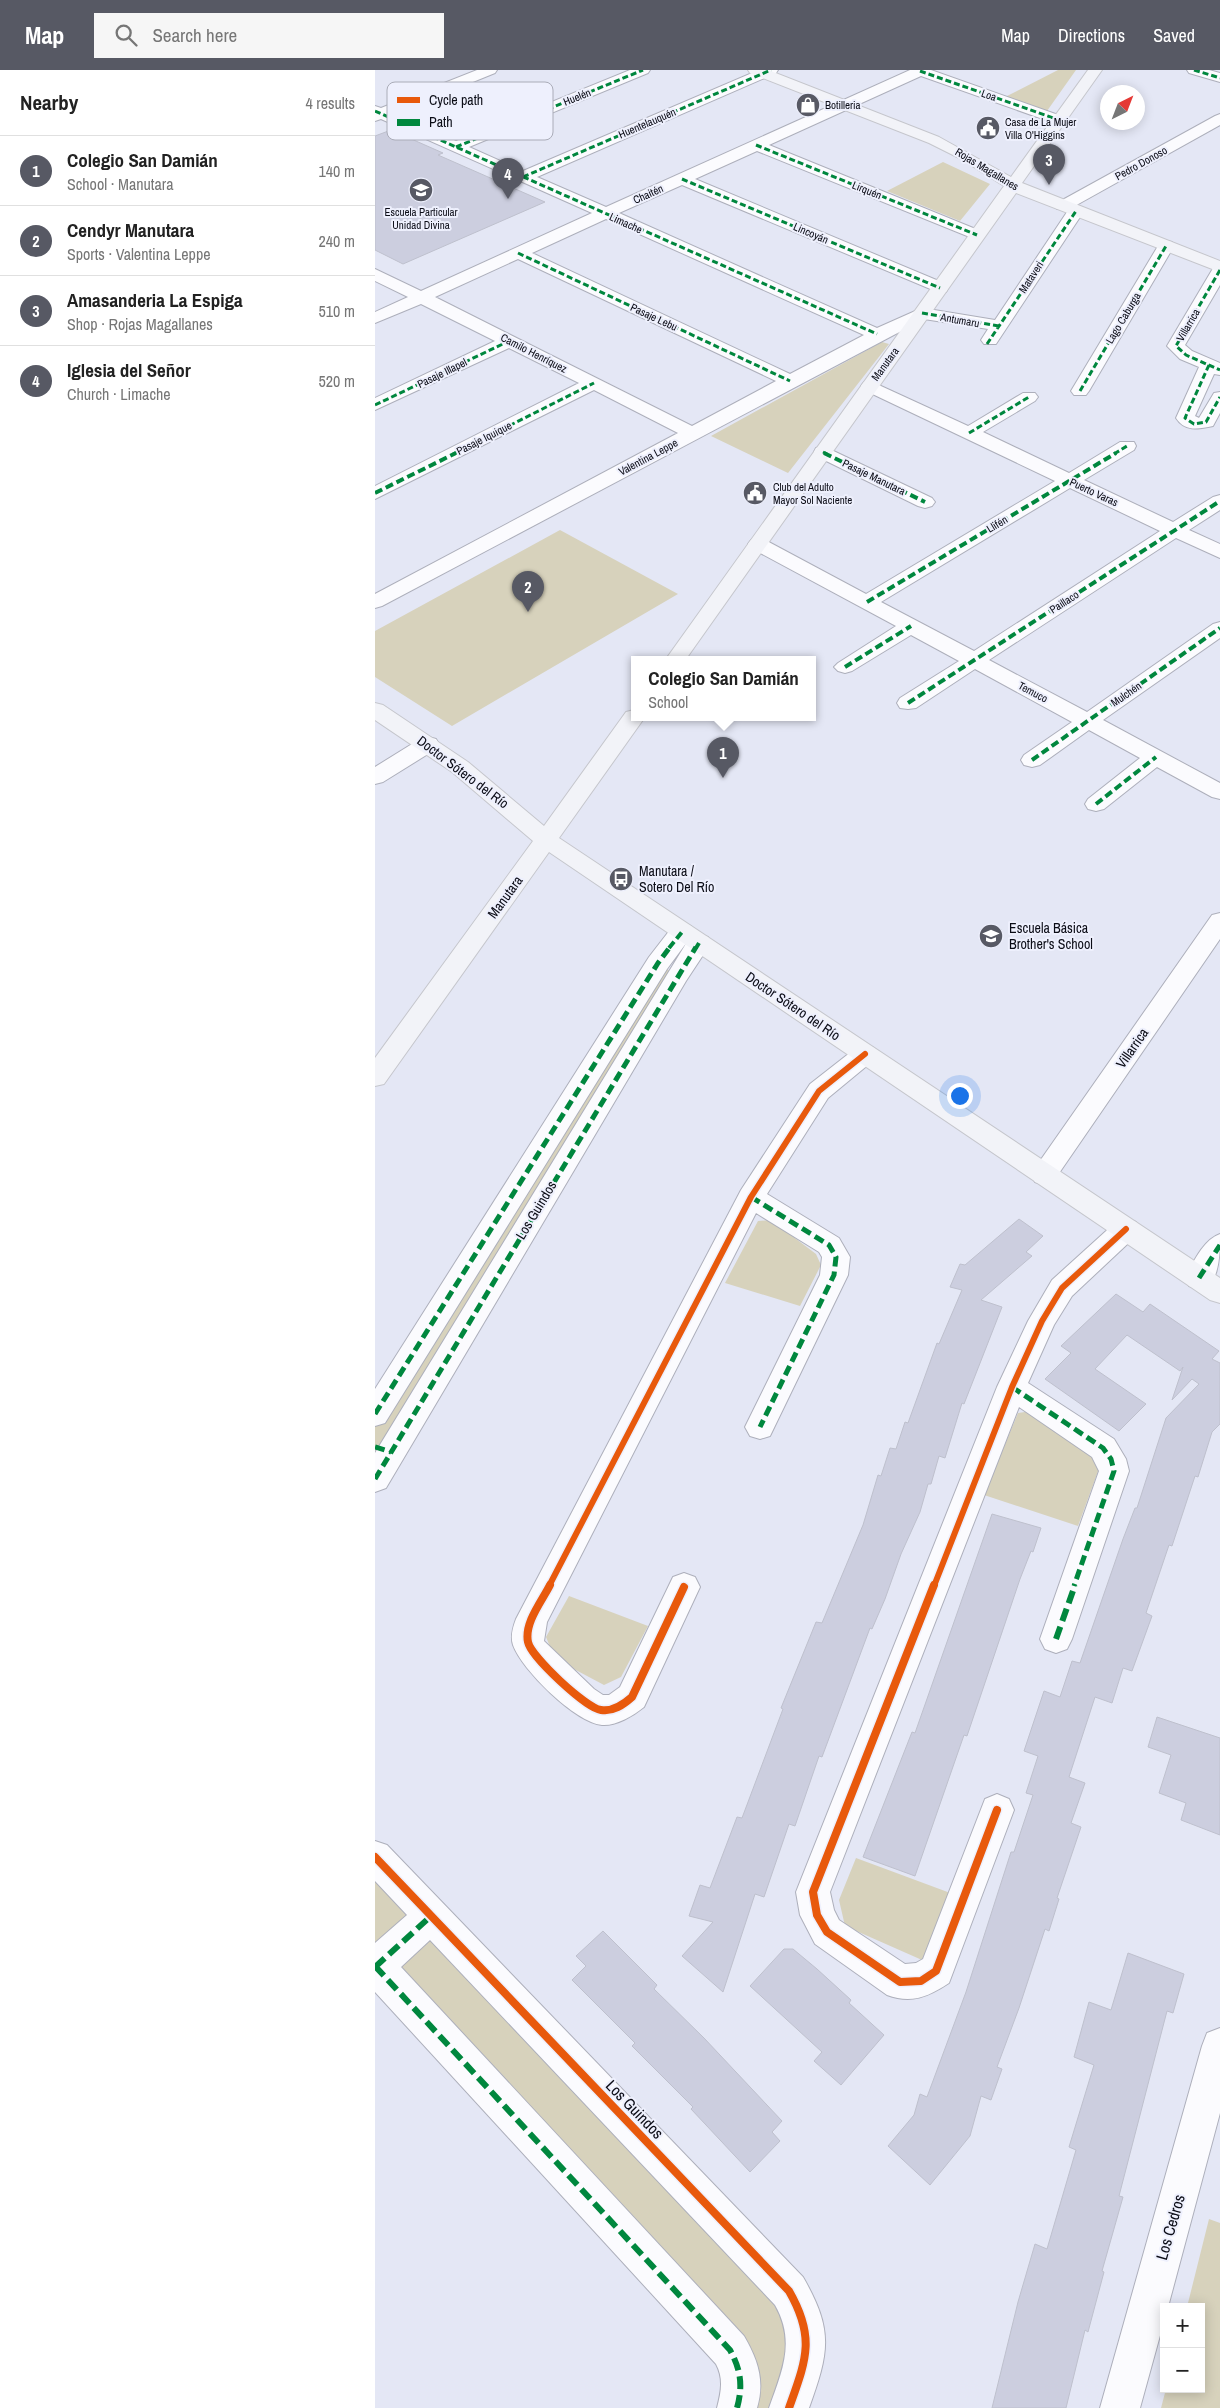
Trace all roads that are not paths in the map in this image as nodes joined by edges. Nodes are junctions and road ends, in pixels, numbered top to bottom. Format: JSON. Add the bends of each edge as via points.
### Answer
{"nodes":[{"id":1,"x":490,"y":70,"type":"edge"},
{"id":2,"x":643,"y":70,"type":"edge"},
{"id":3,"x":921,"y":70,"type":"edge"},
{"id":4,"x":1095,"y":70,"type":"edge"},
{"id":5,"x":1194,"y":70,"type":"edge"},
{"id":6,"x":763,"y":71,"type":"edge"},
{"id":7,"x":1220,"y":78,"type":"edge"},
{"id":8,"x":458,"y":82,"type":"edge"},
{"id":9,"x":845,"y":105,"type":"junction"},
{"id":10,"x":553,"y":107,"type":"edge"},
{"id":11,"x":1220,"y":119,"type":"edge"},
{"id":12,"x":1059,"y":120,"type":"junction"},
{"id":13,"x":440,"y":140,"type":"edge"},
{"id":14,"x":473,"y":140,"type":"edge"},
{"id":15,"x":756,"y":145,"type":"junction"},
{"id":16,"x":456,"y":147,"type":"junction"},
{"id":17,"x":523,"y":177,"type":"junction"},
{"id":18,"x":682,"y":179,"type":"junction"},
{"id":19,"x":1013,"y":185,"type":"junction"},
{"id":20,"x":1069,"y":209,"type":"junction"},
{"id":21,"x":605,"y":214,"type":"junction"},
{"id":22,"x":977,"y":235,"type":"junction"},
{"id":23,"x":1166,"y":246,"type":"junction"},
{"id":24,"x":518,"y":253,"type":"junction"},
{"id":25,"x":1220,"y":268,"type":"edge"},
{"id":26,"x":375,"y":274,"type":"edge"},
{"id":27,"x":940,"y":288,"type":"junction"},
{"id":28,"x":421,"y":297,"type":"junction"},
{"id":29,"x":922,"y":313,"type":"junction"},
{"id":30,"x":375,"y":318,"type":"edge"},
{"id":31,"x":999,"y":326,"type":"junction"},
{"id":32,"x":877,"y":334,"type":"junction"},
{"id":33,"x":509,"y":341,"type":"junction"},
{"id":34,"x":987,"y":344,"type":"dead end"},
{"id":35,"x":1215,"y":368,"type":"edge"},
{"id":36,"x":790,"y":381,"type":"junction"},
{"id":37,"x":594,"y":383,"type":"junction"},
{"id":38,"x":869,"y":386,"type":"junction"},
{"id":39,"x":1080,"y":390,"type":"dead end"},
{"id":40,"x":1029,"y":397,"type":"dead end"},
{"id":41,"x":1220,"y":397,"type":"edge"},
{"id":42,"x":375,"y":405,"type":"edge"},
{"id":43,"x":693,"y":433,"type":"junction"},
{"id":44,"x":969,"y":433,"type":"junction"},
{"id":45,"x":1127,"y":446,"type":"dead end"},
{"id":46,"x":823,"y":452,"type":"junction"},
{"id":47,"x":1069,"y":480,"type":"junction"},
{"id":48,"x":375,"y":493,"type":"edge"},
{"id":49,"x":1220,"y":501,"type":"edge"},
{"id":50,"x":925,"y":502,"type":"dead end"},
{"id":51,"x":1175,"y":531,"type":"junction"},
{"id":52,"x":758,"y":544,"type":"junction"},
{"id":53,"x":1220,"y":552,"type":"edge"},
{"id":54,"x":375,"y":602,"type":"edge"},
{"id":55,"x":867,"y":602,"type":"junction"},
{"id":56,"x":911,"y":626,"type":"junction"},
{"id":57,"x":1220,"y":628,"type":"edge"},
{"id":58,"x":678,"y":656,"type":"edge"},
{"id":59,"x":974,"y":660,"type":"junction"},
{"id":60,"x":845,"y":667,"type":"dead end"},
{"id":61,"x":908,"y":703,"type":"dead end"},
{"id":62,"x":375,"y":710,"type":"edge"},
{"id":63,"x":631,"y":721,"type":"edge"},
{"id":64,"x":1087,"y":721,"type":"junction"},
{"id":65,"x":429,"y":744,"type":"junction"},
{"id":66,"x":1156,"y":757,"type":"junction"},
{"id":67,"x":1032,"y":760,"type":"dead end"},
{"id":68,"x":377,"y":772,"type":"edge"},
{"id":69,"x":1220,"y":792,"type":"edge"},
{"id":70,"x":1096,"y":804,"type":"dead end"},
{"id":71,"x":546,"y":840,"type":"junction"},
{"id":72,"x":1220,"y":921,"type":"edge"},
{"id":73,"x":691,"y":937,"type":"junction"},
{"id":74,"x":865,"y":1054,"type":"junction"},
{"id":75,"x":375,"y":1077,"type":"edge"},
{"id":76,"x":1043,"y":1174,"type":"junction"},
{"id":77,"x":751,"y":1197,"type":"junction"},
{"id":78,"x":1126,"y":1229,"type":"junction"},
{"id":79,"x":1220,"y":1245,"type":"edge"},
{"id":80,"x":1210,"y":1285,"type":"edge"},
{"id":81,"x":1012,"y":1387,"type":"junction"},
{"id":82,"x":375,"y":1414,"type":"edge"},
{"id":83,"x":760,"y":1426,"type":"dead end"},
{"id":84,"x":383,"y":1450,"type":"edge"},
{"id":85,"x":375,"y":1479,"type":"edge"},
{"id":86,"x":684,"y":1587,"type":"dead end"},
{"id":87,"x":1055,"y":1640,"type":"dead end"},
{"id":88,"x":997,"y":1810,"type":"dead end"},
{"id":89,"x":375,"y":1857,"type":"edge"},
{"id":90,"x":431,"y":1916,"type":"junction"},
{"id":91,"x":375,"y":1966,"type":"edge"},
{"id":92,"x":1220,"y":2046,"type":"edge"},
{"id":93,"x":737,"y":2408,"type":"edge"},
{"id":94,"x":789,"y":2408,"type":"edge"},
{"id":95,"x":1120,"y":2408,"type":"edge"}],
"edges":[{"from":1,"to":8,"type":"street"},
{"from":2,"to":10,"type":"street","name":"Huelén"},
{"from":3,"to":9,"type":"street","name":"Chaitén"},
{"from":3,"to":12,"type":"street","name":"Loa"},
{"from":4,"to":12,"type":"main road","name":"Manutara"},
{"from":5,"to":7,"type":"street"},
{"from":6,"to":9,"type":"main road","name":"Rojas Magallanes"},
{"from":6,"to":17,"type":"street","name":"Huentelauquén"},
{"from":9,"to":15,"type":"street","name":"Chaitén"},
{"from":9,"to":19,"type":"main road","name":"Rojas Magallanes","via":[[940,142]]},
{"from":11,"to":20,"type":"street","name":"Pedro Donoso"},
{"from":12,"to":19,"type":"main road","name":"Manutara"},
{"from":13,"to":16,"type":"street","name":"Limache"},
{"from":14,"to":16,"type":"street","name":"Huelén"},
{"from":15,"to":18,"type":"street","name":"Chaitén"},
{"from":15,"to":22,"type":"street","name":"Lirquén"},
{"from":16,"to":17,"type":"street","name":"Limache"},
{"from":17,"to":21,"type":"street","name":"Limache"},
{"from":18,"to":21,"type":"street","name":"Chaitén"},
{"from":18,"to":27,"type":"street","name":"Lincoyán"},
{"from":19,"to":20,"type":"main road","name":"Rojas Magallanes"},
{"from":19,"to":22,"type":"main road","name":"Manutara"},
{"from":20,"to":23,"type":"main road","name":"Rojas Magallanes"},
{"from":20,"to":31,"type":"street","name":"Mataveri"},
{"from":21,"to":24,"type":"street","name":"Chaitén"},
{"from":21,"to":32,"type":"street","name":"Limache"},
{"from":22,"to":27,"type":"main road","name":"Manutara"},
{"from":23,"to":25,"type":"main road","name":"Rojas Magallanes"},
{"from":23,"to":39,"type":"street","name":"Lago Caburga"},
{"from":24,"to":28,"type":"street","name":"Chaitén"},
{"from":24,"to":36,"type":"street","name":"Pasaje Lebu"},
{"from":25,"to":35,"type":"street","name":"Villarrica","via":[[1177,346],[1181,353]]},
{"from":26,"to":28,"type":"street","name":"Camilo Henríquez"},
{"from":27,"to":29,"type":"main road","name":"Manutara"},
{"from":28,"to":30,"type":"street","name":"Chaitén"},
{"from":28,"to":33,"type":"street","name":"Camilo Henríquez"},
{"from":29,"to":31,"type":"street","name":"Antumaru"},
{"from":29,"to":32,"type":"street","name":"Valentina Leppe"},
{"from":29,"to":38,"type":"main road","name":"Manutara"},
{"from":31,"to":34,"type":"street","name":"Mataveri"},
{"from":32,"to":36,"type":"street","name":"Valentina Leppe"},
{"from":33,"to":37,"type":"street","name":"Camilo Henríquez"},
{"from":33,"to":42,"type":"street","name":"Pasaje Illapel"},
{"from":35,"to":41,"type":"street","name":"Villarrica","via":[[1185,418],[1194,424],[1206,422]]},
{"from":36,"to":43,"type":"street","name":"Valentina Leppe"},
{"from":37,"to":43,"type":"street","name":"Camilo Henríquez"},
{"from":37,"to":48,"type":"street","name":"Pasaje Iquique"},
{"from":38,"to":44,"type":"street","name":"Puerto Varas"},
{"from":38,"to":46,"type":"main road","name":"Manutara"},
{"from":40,"to":44,"type":"street"},
{"from":43,"to":54,"type":"street","name":"Valentina Leppe"},
{"from":44,"to":47,"type":"street","name":"Puerto Varas"},
{"from":45,"to":47,"type":"street","name":"Llifén"},
{"from":46,"to":50,"type":"street","name":"Pasaje Manutara"},
{"from":46,"to":52,"type":"main road","name":"Manutara"},
{"from":47,"to":51,"type":"street","name":"Puerto Varas"},
{"from":47,"to":55,"type":"street","name":"Llifén"},
{"from":49,"to":51,"type":"street","name":"Paillaco"},
{"from":51,"to":53,"type":"street","name":"Puerto Varas"},
{"from":51,"to":59,"type":"street","name":"Paillaco"},
{"from":52,"to":55,"type":"street","name":"Temuco"},
{"from":52,"to":58,"type":"main road","name":"Manutara"},
{"from":55,"to":56,"type":"street","name":"Temuco"},
{"from":56,"to":59,"type":"street","name":"Temuco"},
{"from":56,"to":60,"type":"street"},
{"from":57,"to":64,"type":"street","name":"Mulchén"},
{"from":59,"to":61,"type":"street","name":"Paillaco"},
{"from":59,"to":64,"type":"street","name":"Temuco"},
{"from":62,"to":65,"type":"main road","name":"Doctor Sótero del Río"},
{"from":63,"to":71,"type":"main road","name":"Manutara"},
{"from":64,"to":66,"type":"street","name":"Temuco"},
{"from":64,"to":67,"type":"street","name":"Mulchén"},
{"from":65,"to":68,"type":"street"},
{"from":65,"to":71,"type":"main road","name":"Doctor Sótero del Río","via":[[491,791]]},
{"from":66,"to":69,"type":"street","name":"Temuco"},
{"from":66,"to":70,"type":"street"},
{"from":71,"to":73,"type":"main road","name":"Doctor Sótero del Río"},
{"from":71,"to":75,"type":"main road","name":"Manutara"},
{"from":72,"to":76,"type":"street","name":"Villarrica"},
{"from":73,"to":74,"type":"main road","name":"Doctor Sótero del Río"},
{"from":73,"to":82,"type":"street","name":"Los Guindos","via":[[659,963]]},
{"from":73,"to":84,"type":"street","name":"Los Guindos","via":[[677,976]]},
{"from":74,"to":76,"type":"main road","name":"Doctor Sótero del Río"},
{"from":74,"to":77,"type":"street","via":[[819,1091]]},
{"from":76,"to":78,"type":"main road","name":"Doctor Sótero del Río"},
{"from":77,"to":83,"type":"street","via":[[829,1245],[836,1258],[834,1275]]},
{"from":77,"to":86,"type":"street","via":[[532,1619],[528,1644],[537,1658],[595,1708],[613,1709],[632,1697]]},
{"from":78,"to":80,"type":"main road","name":"Doctor Sótero del Río"},
{"from":78,"to":81,"type":"street","via":[[1079,1271],[1051,1303]]},
{"from":79,"to":80,"type":"street"},
{"from":81,"to":87,"type":"street","via":[[1103,1448],[1114,1471]]},
{"from":81,"to":88,"type":"street","via":[[813,1892],[817,1915],[827,1932],[900,1982],[921,1982],[936,1971]]},
{"from":84,"to":85,"type":"street","name":"Los Guindos"},
{"from":89,"to":90,"type":"street","name":"Los Guindos"},
{"from":90,"to":91,"type":"street"},
{"from":90,"to":94,"type":"street","name":"Los Guindos","via":[[789,2291],[799,2305],[808,2343]]},
{"from":91,"to":93,"type":"street","via":[[730,2350],[740,2367],[743,2386]]},
{"from":92,"to":95,"type":"street","name":"Los Cedros"}]}
